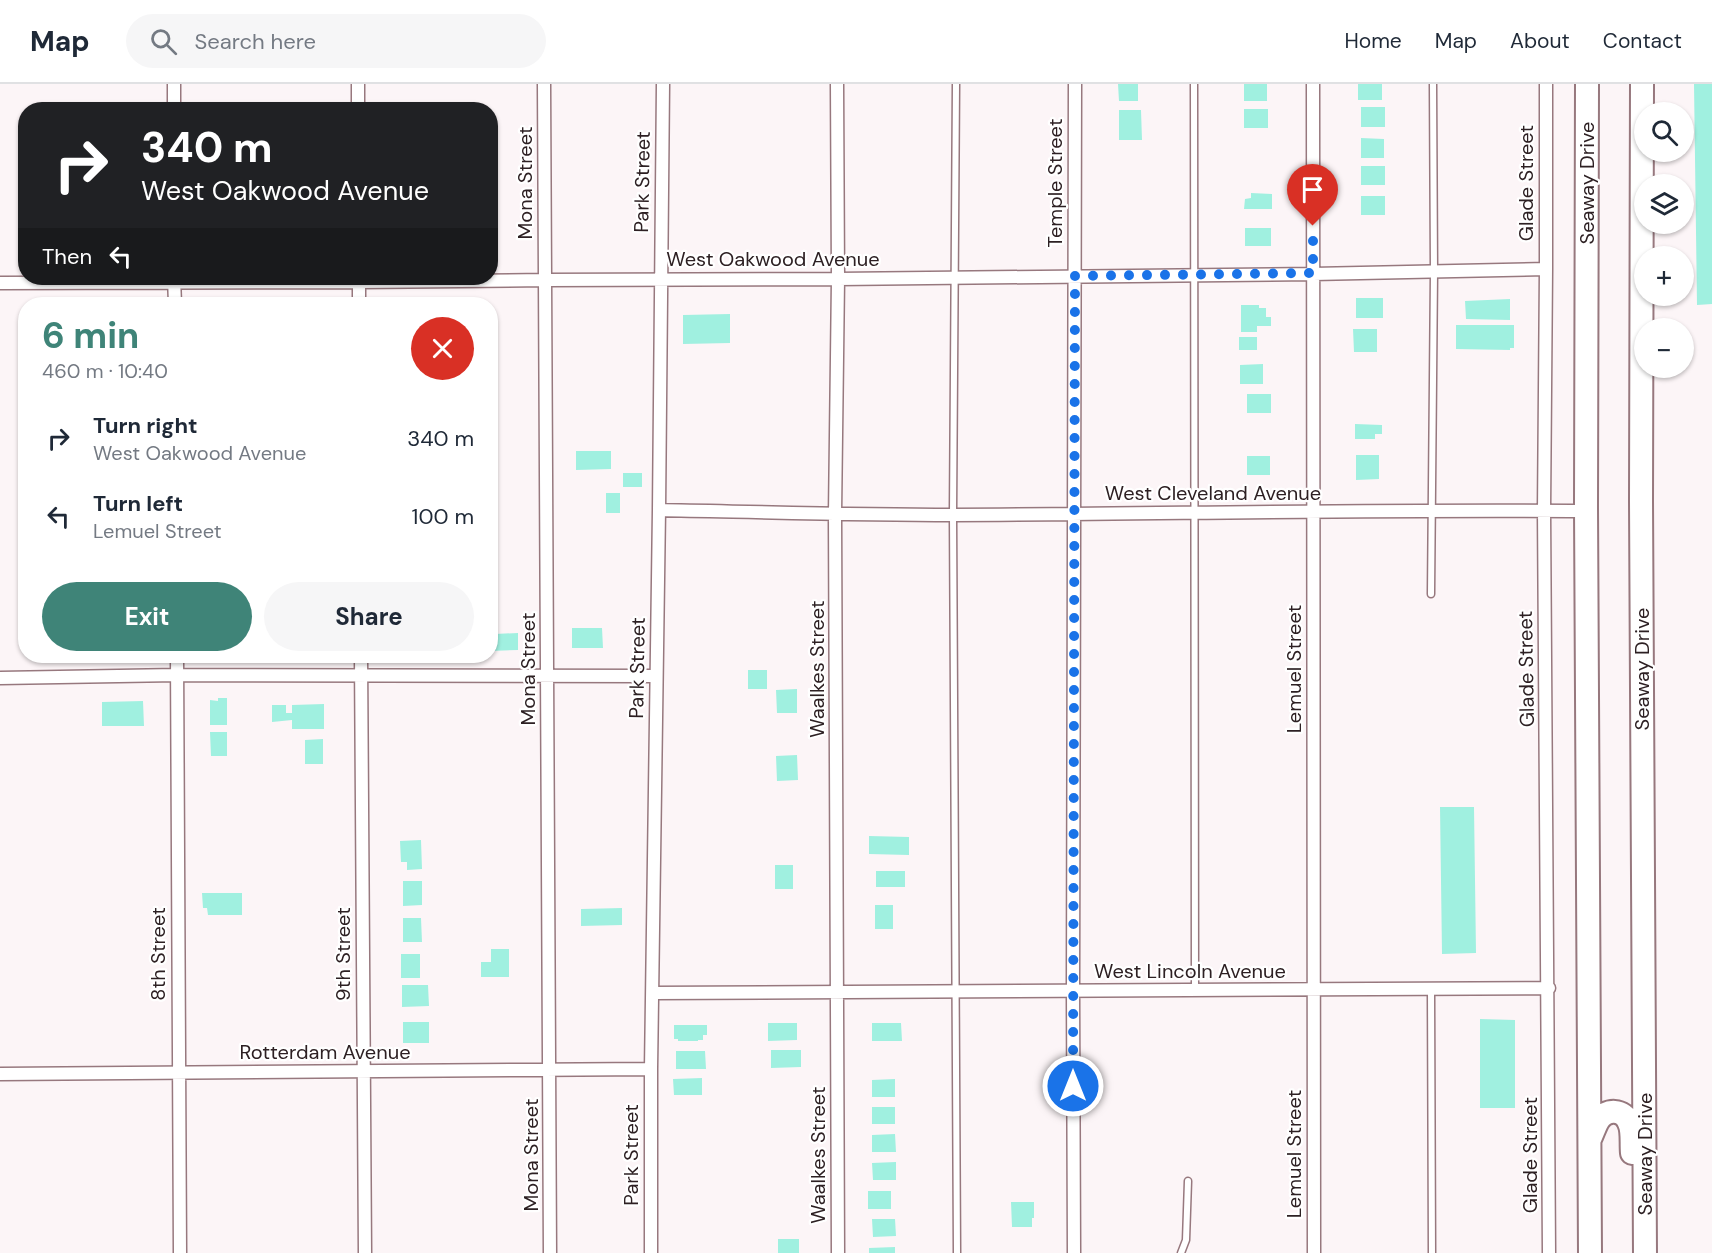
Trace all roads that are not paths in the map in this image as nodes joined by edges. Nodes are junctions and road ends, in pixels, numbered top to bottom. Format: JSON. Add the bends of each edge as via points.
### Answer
{"nodes":[{"id":1,"x":174,"y":84,"type":"edge"},
{"id":2,"x":358,"y":84,"type":"edge"},
{"id":3,"x":544,"y":84,"type":"edge"},
{"id":4,"x":663,"y":84,"type":"edge"},
{"id":5,"x":837,"y":84,"type":"edge"},
{"id":6,"x":956,"y":84,"type":"edge"},
{"id":7,"x":1075,"y":84,"type":"edge"},
{"id":8,"x":1194,"y":84,"type":"edge"},
{"id":9,"x":1313,"y":84,"type":"edge"},
{"id":10,"x":1433,"y":84,"type":"edge"},
{"id":11,"x":1546,"y":84,"type":"edge"},
{"id":12,"x":1587,"y":84,"type":"edge"},
{"id":13,"x":1642,"y":84,"type":"edge"},
{"id":14,"x":174,"y":102,"type":"edge"},
{"id":15,"x":358,"y":102,"type":"edge"},
{"id":16,"x":1546,"y":269,"type":"junction"},
{"id":17,"x":1434,"y":272,"type":"junction"},
{"id":18,"x":1313,"y":273,"type":"junction"},
{"id":19,"x":1194,"y":274,"type":"junction"},
{"id":20,"x":1075,"y":276,"type":"junction"},
{"id":21,"x":955,"y":277,"type":"junction"},
{"id":22,"x":660,"y":279,"type":"junction"},
{"id":23,"x":838,"y":279,"type":"junction"},
{"id":24,"x":498,"y":280,"type":"edge"},
{"id":25,"x":546,"y":280,"type":"junction"},
{"id":26,"x":0,"y":283,"type":"edge"},
{"id":27,"x":18,"y":283,"type":"edge"},
{"id":28,"x":1431,"y":509,"type":"junction"},
{"id":29,"x":659,"y":510,"type":"junction"},
{"id":30,"x":1544,"y":510,"type":"junction"},
{"id":31,"x":1586,"y":511,"type":"junction"},
{"id":32,"x":1194,"y":513,"type":"junction"},
{"id":33,"x":1313,"y":513,"type":"junction"},
{"id":34,"x":835,"y":514,"type":"junction"},
{"id":35,"x":953,"y":514,"type":"junction"},
{"id":36,"x":1075,"y":514,"type":"junction"},
{"id":37,"x":1431,"y":594,"type":"dead end"},
{"id":38,"x":177,"y":663,"type":"edge"},
{"id":39,"x":361,"y":663,"type":"edge"},
{"id":40,"x":548,"y":674,"type":"junction"},
{"id":41,"x":177,"y":675,"type":"junction"},
{"id":42,"x":361,"y":675,"type":"junction"},
{"id":43,"x":656,"y":676,"type":"junction"},
{"id":44,"x":0,"y":678,"type":"edge"},
{"id":45,"x":1549,"y":988,"type":"junction"},
{"id":46,"x":1195,"y":990,"type":"junction"},
{"id":47,"x":1314,"y":990,"type":"junction"},
{"id":48,"x":1431,"y":990,"type":"junction"},
{"id":49,"x":955,"y":991,"type":"junction"},
{"id":50,"x":1073,"y":991,"type":"junction"},
{"id":51,"x":836,"y":992,"type":"junction"},
{"id":52,"x":653,"y":993,"type":"junction"},
{"id":53,"x":651,"y":1069,"type":"junction"},
{"id":54,"x":550,"y":1070,"type":"junction"},
{"id":55,"x":364,"y":1071,"type":"junction"},
{"id":56,"x":178,"y":1073,"type":"junction"},
{"id":57,"x":0,"y":1074,"type":"edge"},
{"id":58,"x":1589,"y":1142,"type":"junction"},
{"id":59,"x":1188,"y":1181,"type":"dead end"},
{"id":60,"x":180,"y":1253,"type":"edge"},
{"id":61,"x":365,"y":1253,"type":"edge"},
{"id":62,"x":550,"y":1253,"type":"edge"},
{"id":63,"x":651,"y":1253,"type":"edge"},
{"id":64,"x":838,"y":1253,"type":"edge"},
{"id":65,"x":957,"y":1253,"type":"edge"},
{"id":66,"x":1074,"y":1253,"type":"edge"},
{"id":67,"x":1181,"y":1253,"type":"edge"},
{"id":68,"x":1314,"y":1253,"type":"edge"},
{"id":69,"x":1432,"y":1253,"type":"edge"},
{"id":70,"x":1550,"y":1253,"type":"edge"},
{"id":71,"x":1592,"y":1253,"type":"edge"},
{"id":72,"x":1632,"y":1253,"type":"edge"},
{"id":73,"x":1644,"y":1253,"type":"edge"}],
"edges":[{"from":1,"to":14,"type":"street"},
{"from":2,"to":15,"type":"street"},
{"from":3,"to":25,"type":"street","name":"Mona Street"},
{"from":4,"to":22,"type":"street","name":"Park Street"},
{"from":5,"to":23,"type":"street","name":"Waalkes Street"},
{"from":6,"to":21,"type":"lane"},
{"from":7,"to":20,"type":"street","name":"Temple Street"},
{"from":8,"to":19,"type":"lane"},
{"from":9,"to":18,"type":"street","name":"Lemuel Street"},
{"from":10,"to":17,"type":"lane"},
{"from":11,"to":16,"type":"street","name":"Glade Street"},
{"from":12,"to":31,"type":"highway","name":"Seaway Drive"},
{"from":13,"to":73,"type":"highway","name":"Seaway Drive"},
{"from":16,"to":17,"type":"street","name":"West Oakwood Avenue"},
{"from":16,"to":30,"type":"street","name":"Glade Street"},
{"from":17,"to":18,"type":"street","name":"West Oakwood Avenue"},
{"from":17,"to":28,"type":"lane"},
{"from":18,"to":19,"type":"street","name":"West Oakwood Avenue"},
{"from":18,"to":33,"type":"street","name":"Lemuel Street"},
{"from":19,"to":20,"type":"street","name":"West Oakwood Avenue"},
{"from":19,"to":32,"type":"lane"},
{"from":20,"to":21,"type":"street","name":"West Oakwood Avenue"},
{"from":20,"to":36,"type":"street","name":"Temple Street"},
{"from":21,"to":23,"type":"street","name":"West Oakwood Avenue"},
{"from":21,"to":35,"type":"lane"},
{"from":22,"to":23,"type":"street","name":"West Oakwood Avenue"},
{"from":22,"to":25,"type":"street","name":"West Oakwood Avenue"},
{"from":22,"to":29,"type":"street","name":"Park Street"},
{"from":23,"to":34,"type":"street","name":"Waalkes Street"},
{"from":24,"to":25,"type":"street","name":"West Oakwood Avenue"},
{"from":25,"to":40,"type":"street","name":"Mona Street"},
{"from":26,"to":27,"type":"street","name":"West Oakwood Avenue"},
{"from":28,"to":30,"type":"street","name":"West Cleveland Avenue"},
{"from":28,"to":33,"type":"street","name":"West Cleveland Avenue"},
{"from":28,"to":37,"type":"lane"},
{"from":29,"to":34,"type":"street","name":"West Cleveland Avenue"},
{"from":29,"to":43,"type":"street","name":"Park Street"},
{"from":30,"to":31,"type":"street","name":"West Cleveland Avenue"},
{"from":30,"to":45,"type":"street","name":"Glade Street"},
{"from":31,"to":58,"type":"highway","name":"Seaway Drive"},
{"from":32,"to":33,"type":"street","name":"West Cleveland Avenue"},
{"from":32,"to":36,"type":"street","name":"West Cleveland Avenue"},
{"from":32,"to":46,"type":"lane"},
{"from":33,"to":47,"type":"street","name":"Lemuel Street"},
{"from":34,"to":35,"type":"street","name":"West Cleveland Avenue"},
{"from":34,"to":51,"type":"street","name":"Waalkes Street"},
{"from":35,"to":36,"type":"street","name":"West Cleveland Avenue"},
{"from":35,"to":49,"type":"lane"},
{"from":36,"to":50,"type":"street","name":"Temple Street"},
{"from":38,"to":41,"type":"street","name":"8th Street"},
{"from":39,"to":42,"type":"street","name":"9th Street"},
{"from":40,"to":42,"type":"street"},
{"from":40,"to":43,"type":"street"},
{"from":40,"to":54,"type":"street","name":"Mona Street"},
{"from":41,"to":42,"type":"street"},
{"from":41,"to":44,"type":"street"},
{"from":41,"to":56,"type":"street","name":"8th Street"},
{"from":42,"to":55,"type":"street","name":"9th Street"},
{"from":43,"to":52,"type":"street","name":"Park Street"},
{"from":45,"to":48,"type":"street","name":"West Lincoln Avenue"},
{"from":45,"to":70,"type":"street","name":"Glade Street"},
{"from":46,"to":47,"type":"street","name":"West Lincoln Avenue"},
{"from":46,"to":50,"type":"street","name":"West Lincoln Avenue"},
{"from":47,"to":48,"type":"street","name":"West Lincoln Avenue"},
{"from":47,"to":68,"type":"street","name":"Lemuel Street"},
{"from":48,"to":69,"type":"lane"},
{"from":49,"to":50,"type":"street","name":"West Lincoln Avenue"},
{"from":49,"to":51,"type":"street","name":"West Lincoln Avenue"},
{"from":49,"to":65,"type":"lane"},
{"from":50,"to":66,"type":"street","name":"Temple Street"},
{"from":51,"to":52,"type":"street","name":"West Lincoln Avenue"},
{"from":51,"to":64,"type":"street","name":"Waalkes Street"},
{"from":52,"to":53,"type":"street","name":"Park Street"},
{"from":53,"to":54,"type":"street","name":"Rotterdam Avenue"},
{"from":53,"to":63,"type":"street","name":"Park Street"},
{"from":54,"to":55,"type":"street","name":"Rotterdam Avenue"},
{"from":54,"to":62,"type":"street","name":"Mona Street"},
{"from":55,"to":56,"type":"street","name":"Rotterdam Avenue"},
{"from":55,"to":61,"type":"street","name":"9th Street"},
{"from":56,"to":57,"type":"street","name":"Rotterdam Avenue"},
{"from":56,"to":60,"type":"street","name":"8th Street"},
{"from":58,"to":71,"type":"highway","name":"Seaway Drive"},
{"from":58,"to":72,"type":"highway","via":[[1603,1115],[1612,1111],[1622,1113],[1628,1120]]},
{"from":59,"to":67,"type":"lane","via":[[1186,1240]]}]}
